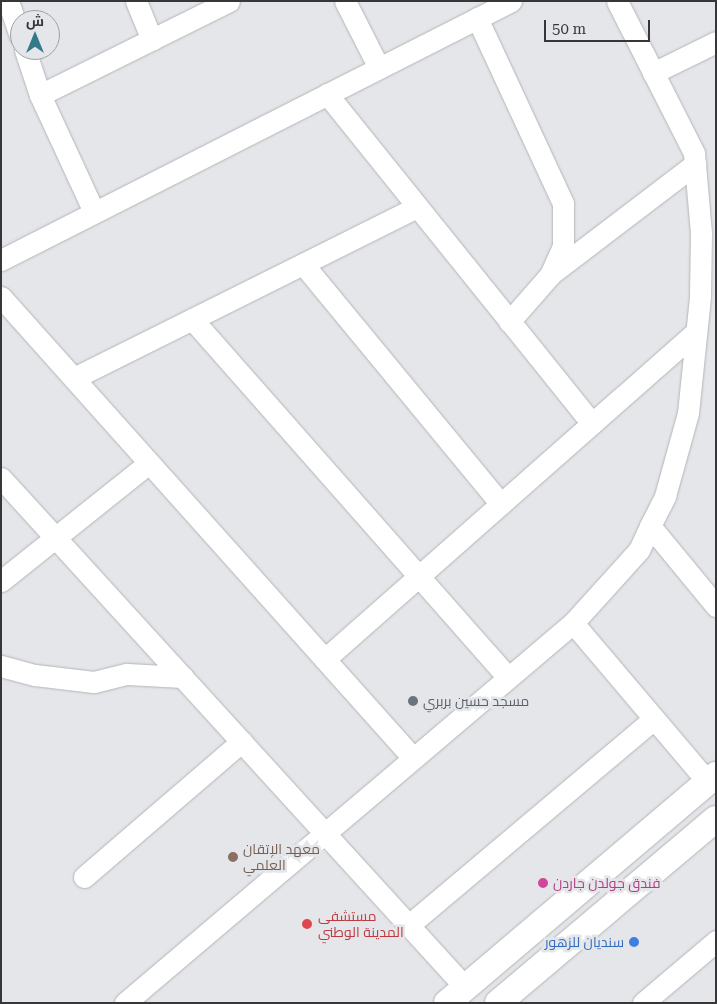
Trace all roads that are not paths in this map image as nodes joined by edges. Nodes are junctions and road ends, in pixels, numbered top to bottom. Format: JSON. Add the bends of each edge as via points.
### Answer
{"nodes":[{"id":1,"x":136,"y":1,"type":"edge"},
{"id":2,"x":229,"y":1,"type":"edge"},
{"id":3,"x":345,"y":1,"type":"edge"},
{"id":4,"x":511,"y":1,"type":"edge"},
{"id":5,"x":617,"y":1,"type":"edge"},
{"id":6,"x":477,"y":18,"type":"junction"},
{"id":7,"x":152,"y":40,"type":"junction"},
{"id":8,"x":716,"y":42,"type":"edge"},
{"id":9,"x":28,"y":60,"type":"edge"},
{"id":10,"x":379,"y":68,"type":"junction"},
{"id":11,"x":653,"y":73,"type":"junction"},
{"id":12,"x":327,"y":94,"type":"junction"},
{"id":13,"x":40,"y":95,"type":"junction"},
{"id":14,"x":695,"y":164,"type":"junction"},
{"id":15,"x":417,"y":207,"type":"junction"},
{"id":16,"x":94,"y":212,"type":"junction"},
{"id":17,"x":708,"y":214,"type":"edge"},
{"id":18,"x":1,"y":260,"type":"edge"},
{"id":19,"x":303,"y":264,"type":"junction"},
{"id":20,"x":550,"y":275,"type":"junction"},
{"id":21,"x":1,"y":297,"type":"edge"},
{"id":22,"x":192,"y":319,"type":"junction"},
{"id":23,"x":509,"y":322,"type":"junction"},
{"id":24,"x":696,"y":332,"type":"junction"},
{"id":25,"x":74,"y":378,"type":"junction"},
{"id":26,"x":592,"y":424,"type":"junction"},
{"id":27,"x":150,"y":463,"type":"junction"},
{"id":28,"x":1,"y":478,"type":"edge"},
{"id":29,"x":501,"y":504,"type":"junction"},
{"id":30,"x":650,"y":526,"type":"junction"},
{"id":31,"x":56,"y":538,"type":"junction"},
{"id":32,"x":419,"y":577,"type":"junction"},
{"id":33,"x":1,"y":581,"type":"edge"},
{"id":34,"x":716,"y":606,"type":"edge"},
{"id":35,"x":573,"y":623,"type":"junction"},
{"id":36,"x":324,"y":660,"type":"junction"},
{"id":37,"x":1,"y":666,"type":"edge"},
{"id":38,"x":183,"y":677,"type":"junction"},
{"id":39,"x":508,"y":678,"type":"junction"},
{"id":40,"x":654,"y":719,"type":"junction"},
{"id":41,"x":242,"y":742,"type":"junction"},
{"id":42,"x":412,"y":758,"type":"junction"},
{"id":43,"x":712,"y":779,"type":"edge"},
{"id":44,"x":716,"y":819,"type":"edge"},
{"id":45,"x":324,"y":832,"type":"junction"},
{"id":46,"x":84,"y":877,"type":"dead end"},
{"id":47,"x":561,"y":906,"type":"junction"},
{"id":48,"x":409,"y":925,"type":"junction"},
{"id":49,"x":581,"y":932,"type":"junction"},
{"id":50,"x":716,"y":941,"type":"edge"},
{"id":51,"x":456,"y":995,"type":"edge"},
{"id":52,"x":502,"y":1001,"type":"edge"},
{"id":53,"x":125,"y":1003,"type":"edge"},
{"id":54,"x":643,"y":1003,"type":"edge"}],
"edges":[{"from":1,"to":7,"type":"street"},
{"from":2,"to":7,"type":"street"},
{"from":3,"to":10,"type":"street"},
{"from":4,"to":6,"type":"street"},
{"from":5,"to":11,"type":"street"},
{"from":6,"to":10,"type":"street"},
{"from":6,"to":20,"type":"street","via":[[563,202],[563,246]]},
{"from":7,"to":13,"type":"street"},
{"from":8,"to":11,"type":"street"},
{"from":9,"to":13,"type":"street"},
{"from":10,"to":12,"type":"street"},
{"from":11,"to":14,"type":"street","via":[[694,153]]},
{"from":12,"to":15,"type":"street"},
{"from":12,"to":16,"type":"street"},
{"from":13,"to":16,"type":"street"},
{"from":14,"to":17,"type":"street"},
{"from":14,"to":20,"type":"street"},
{"from":15,"to":19,"type":"street"},
{"from":15,"to":23,"type":"street"},
{"from":16,"to":18,"type":"street"},
{"from":17,"to":24,"type":"street"},
{"from":19,"to":22,"type":"street"},
{"from":19,"to":29,"type":"street"},
{"from":20,"to":23,"type":"street"},
{"from":21,"to":25,"type":"street"},
{"from":22,"to":25,"type":"street"},
{"from":22,"to":32,"type":"street"},
{"from":23,"to":26,"type":"street"},
{"from":24,"to":26,"type":"street"},
{"from":24,"to":30,"type":"street","via":[[688,413],[665,496]]},
{"from":25,"to":27,"type":"street"},
{"from":26,"to":29,"type":"street"},
{"from":27,"to":31,"type":"street"},
{"from":27,"to":36,"type":"street"},
{"from":28,"to":31,"type":"street"},
{"from":29,"to":32,"type":"street"},
{"from":30,"to":34,"type":"street"},
{"from":30,"to":35,"type":"street","via":[[639,550]]},
{"from":31,"to":33,"type":"street"},
{"from":31,"to":38,"type":"street"},
{"from":32,"to":36,"type":"street"},
{"from":32,"to":39,"type":"street"},
{"from":35,"to":39,"type":"street"},
{"from":35,"to":40,"type":"street"},
{"from":36,"to":42,"type":"street"},
{"from":37,"to":38,"type":"street","via":[[35,676],[94,682],[128,674]]},
{"from":38,"to":41,"type":"street"},
{"from":39,"to":42,"type":"street"},
{"from":40,"to":43,"type":"street"},
{"from":40,"to":48,"type":"street"},
{"from":41,"to":45,"type":"street"},
{"from":41,"to":46,"type":"street"},
{"from":42,"to":45,"type":"street"},
{"from":43,"to":47,"type":"main road"},
{"from":44,"to":49,"type":"main road"},
{"from":45,"to":48,"type":"street"},
{"from":45,"to":53,"type":"street"},
{"from":47,"to":49,"type":"main road"},
{"from":47,"to":51,"type":"main road"},
{"from":48,"to":51,"type":"street"},
{"from":49,"to":52,"type":"main road"},
{"from":50,"to":54,"type":"street"}]}
